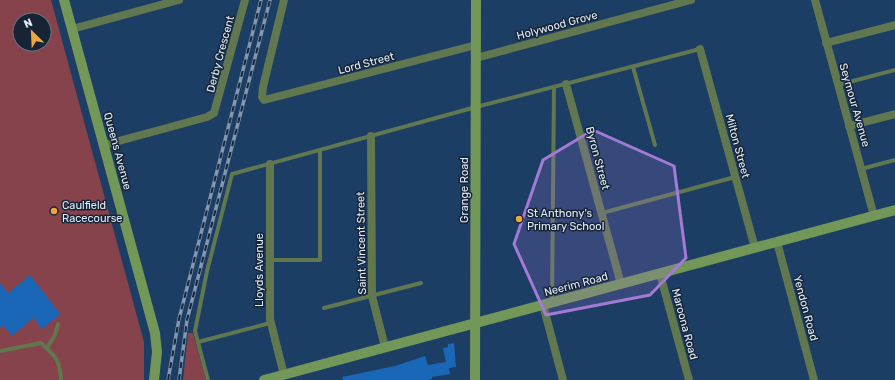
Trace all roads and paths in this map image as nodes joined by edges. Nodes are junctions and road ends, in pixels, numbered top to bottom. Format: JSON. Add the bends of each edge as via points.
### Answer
{"nodes":[{"id":1,"x":64,"y":0,"type":"edge"},
{"id":2,"x":179,"y":0,"type":"edge"},
{"id":3,"x":245,"y":0,"type":"edge"},
{"id":4,"x":284,"y":0,"type":"edge"},
{"id":5,"x":476,"y":0,"type":"edge"},
{"id":6,"x":691,"y":0,"type":"edge"},
{"id":7,"x":817,"y":0,"type":"edge"},
{"id":8,"x":895,"y":25,"type":"edge"},
{"id":9,"x":72,"y":29,"type":"junction"},
{"id":10,"x":826,"y":43,"type":"junction"},
{"id":11,"x":476,"y":45,"type":"junction"},
{"id":12,"x":700,"y":49,"type":"joint"},
{"id":13,"x":476,"y":58,"type":"junction"},
{"id":14,"x":633,"y":68,"type":"junction"},
{"id":15,"x":895,"y":70,"type":"edge"},
{"id":16,"x":566,"y":84,"type":"junction"},
{"id":17,"x":838,"y":85,"type":"junction"},
{"id":18,"x":554,"y":87,"type":"junction"},
{"id":19,"x":476,"y":107,"type":"junction"},
{"id":20,"x":895,"y":114,"type":"edge"},
{"id":21,"x":849,"y":126,"type":"junction"},
{"id":22,"x":372,"y":136,"type":"junction"},
{"id":23,"x":104,"y":145,"type":"junction"},
{"id":24,"x":655,"y":145,"type":"dead end"},
{"id":25,"x":320,"y":150,"type":"junction"},
{"id":26,"x":895,"y":160,"type":"edge"},
{"id":27,"x":270,"y":164,"type":"junction"},
{"id":28,"x":861,"y":169,"type":"junction"},
{"id":29,"x":735,"y":177,"type":"junction"},
{"id":30,"x":895,"y":210,"type":"edge"},
{"id":31,"x":602,"y":213,"type":"junction"},
{"id":32,"x":874,"y":216,"type":"junction"},
{"id":33,"x":777,"y":242,"type":"junction"},
{"id":34,"x":755,"y":248,"type":"junction"},
{"id":35,"x":270,"y":260,"type":"junction"},
{"id":36,"x":660,"y":274,"type":"junction"},
{"id":37,"x":421,"y":283,"type":"dead end"},
{"id":38,"x":621,"y":284,"type":"junction"},
{"id":39,"x":372,"y":296,"type":"junction"},
{"id":40,"x":547,"y":304,"type":"junction"},
{"id":41,"x":324,"y":308,"type":"dead end"},
{"id":42,"x":270,"y":323,"type":"junction"},
{"id":43,"x":476,"y":323,"type":"junction"},
{"id":44,"x":58,"y":324,"type":"dead end"},
{"id":45,"x":198,"y":342,"type":"junction"},
{"id":46,"x":385,"y":347,"type":"junction"},
{"id":47,"x":47,"y":348,"type":"junction"},
{"id":48,"x":0,"y":351,"type":"edge"},
{"id":49,"x":284,"y":374,"type":"junction"},
{"id":50,"x":61,"y":380,"type":"edge"},
{"id":51,"x":154,"y":380,"type":"edge"},
{"id":52,"x":208,"y":380,"type":"edge"},
{"id":53,"x":264,"y":380,"type":"edge"},
{"id":54,"x":475,"y":380,"type":"edge"},
{"id":55,"x":563,"y":380,"type":"edge"},
{"id":56,"x":689,"y":380,"type":"edge"},
{"id":57,"x":814,"y":380,"type":"edge"}],
"edges":[{"from":1,"to":9,"type":"main road","name":"Queens Avenue"},
{"from":2,"to":9,"type":"street"},
{"from":3,"to":23,"type":"street","name":"Derby Crescent","via":[[214,113]]},
{"from":4,"to":11,"type":"street","name":"Lord Street","via":[[263,87],[263,100],[275,99]]},
{"from":5,"to":11,"type":"main road","name":"Grange Road"},
{"from":6,"to":13,"type":"street","name":"Holywood Grove"},
{"from":7,"to":10,"type":"street","name":"Seymour Avenue"},
{"from":8,"to":10,"type":"street"},
{"from":9,"to":23,"type":"main road","name":"Queens Avenue"},
{"from":10,"to":17,"type":"street","name":"Seymour Avenue"},
{"from":11,"to":13,"type":"main road","name":"Grange Road"},
{"from":12,"to":14,"type":"lane"},
{"from":12,"to":29,"type":"street","name":"Milton Street"},
{"from":13,"to":19,"type":"main road","name":"Grange Road"},
{"from":14,"to":16,"type":"lane"},
{"from":14,"to":24,"type":"lane"},
{"from":15,"to":17,"type":"lane"},
{"from":16,"to":18,"type":"lane"},
{"from":16,"to":31,"type":"street","name":"Byron Street"},
{"from":17,"to":21,"type":"street","name":"Seymour Avenue"},
{"from":18,"to":19,"type":"lane"},
{"from":18,"to":40,"type":"lane"},
{"from":19,"to":22,"type":"lane"},
{"from":19,"to":43,"type":"main road","name":"Grange Road"},
{"from":20,"to":21,"type":"street"},
{"from":21,"to":28,"type":"street","name":"Seymour Avenue"},
{"from":22,"to":25,"type":"lane"},
{"from":22,"to":39,"type":"street","name":"Saint Vincent Street"},
{"from":23,"to":51,"type":"main road","name":"Queens Avenue","via":[[155,333],[157,352]]},
{"from":25,"to":27,"type":"lane"},
{"from":25,"to":35,"type":"lane","via":[[320,260]]},
{"from":26,"to":28,"type":"lane"},
{"from":27,"to":35,"type":"street","name":"Lloyds Avenue"},
{"from":27,"to":45,"type":"lane","via":[[232,174],[207,271],[195,331]]},
{"from":28,"to":32,"type":"street","name":"Seymour Avenue"},
{"from":29,"to":31,"type":"lane"},
{"from":29,"to":34,"type":"street","name":"Milton Street"},
{"from":30,"to":32,"type":"main road","name":"Neerim Road"},
{"from":31,"to":38,"type":"street","name":"Byron Street"},
{"from":32,"to":33,"type":"main road","name":"Neerim Road"},
{"from":33,"to":34,"type":"main road","name":"Neerim Road"},
{"from":33,"to":57,"type":"street","name":"Yendon Road"},
{"from":34,"to":36,"type":"main road","name":"Neerim Road"},
{"from":35,"to":42,"type":"street","name":"Lloyds Avenue"},
{"from":36,"to":38,"type":"main road","name":"Neerim Road"},
{"from":36,"to":56,"type":"street","name":"Maroona Road"},
{"from":37,"to":39,"type":"lane"},
{"from":38,"to":40,"type":"main road","name":"Neerim Road"},
{"from":39,"to":41,"type":"lane"},
{"from":39,"to":46,"type":"street","name":"Saint Vincent Street"},
{"from":40,"to":43,"type":"main road","name":"Neerim Road"},
{"from":40,"to":55,"type":"street"},
{"from":42,"to":45,"type":"lane"},
{"from":42,"to":49,"type":"street","name":"Lloyds Avenue"},
{"from":43,"to":46,"type":"main road","name":"Neerim Road"},
{"from":43,"to":54,"type":"main road","name":"Grange Road"},
{"from":44,"to":47,"type":"lane"},
{"from":45,"to":52,"type":"lane"},
{"from":46,"to":49,"type":"main road","name":"Neerim Road"},
{"from":47,"to":48,"type":"lane","via":[[41,343]]},
{"from":47,"to":50,"type":"lane","via":[[60,364]]},
{"from":49,"to":53,"type":"main road","name":"Neerim Road"}]}
